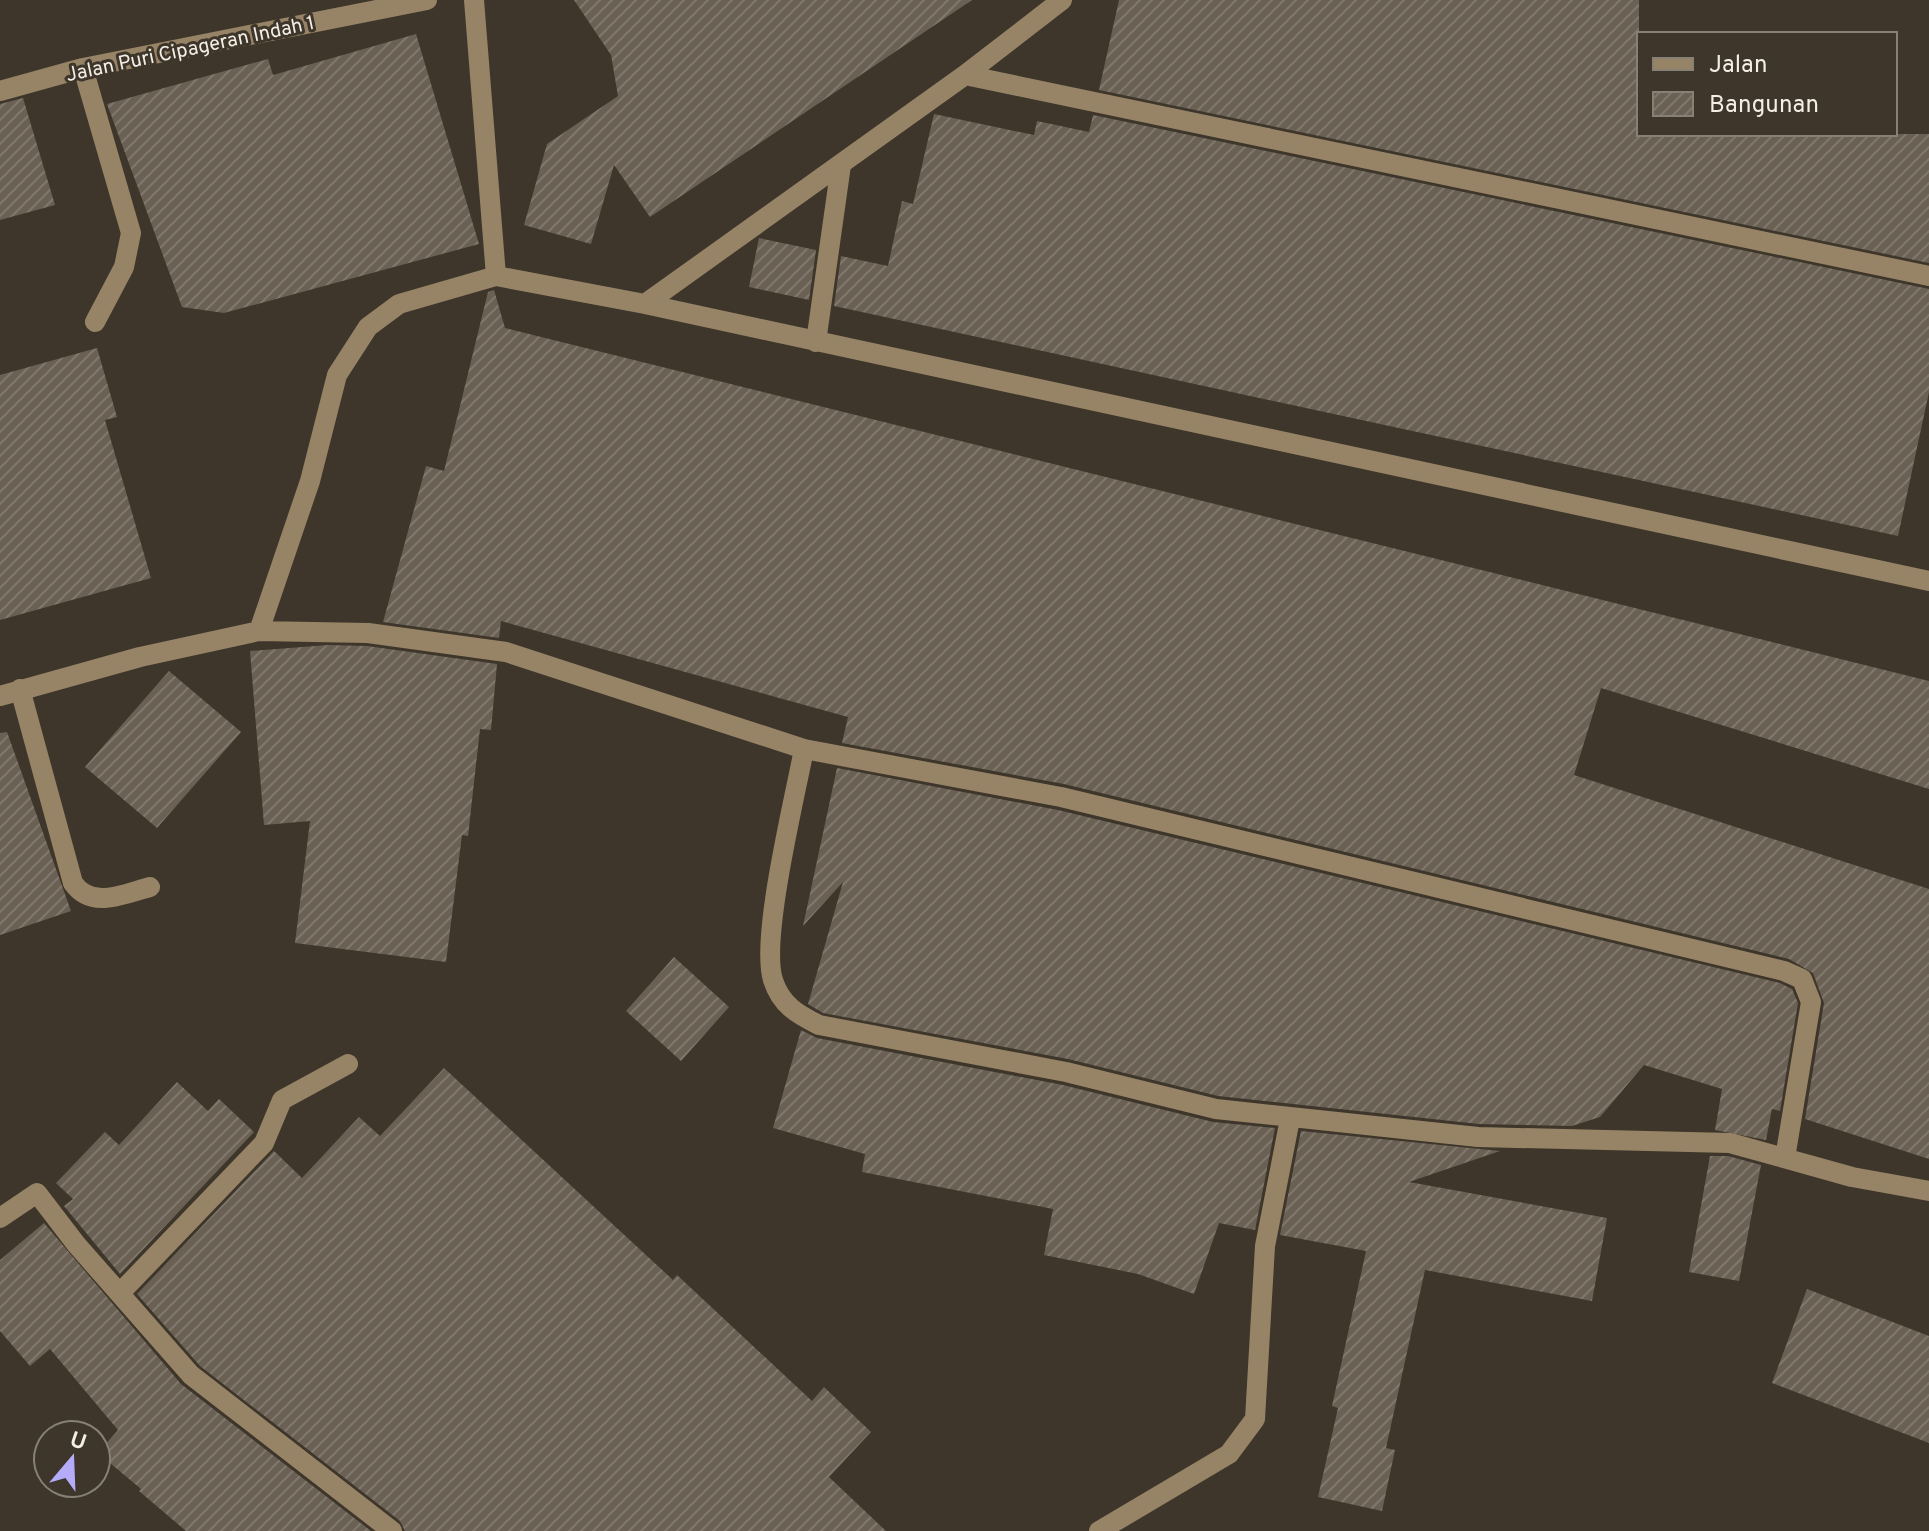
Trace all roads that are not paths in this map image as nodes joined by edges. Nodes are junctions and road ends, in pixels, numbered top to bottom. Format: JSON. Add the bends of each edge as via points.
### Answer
{"nodes":[{"id":1,"x":427,"y":0,"type":"edge"},
{"id":2,"x":474,"y":0,"type":"edge"},
{"id":3,"x":1062,"y":0,"type":"edge"},
{"id":4,"x":83,"y":68,"type":"junction"},
{"id":5,"x":965,"y":75,"type":"junction"},
{"id":6,"x":0,"y":91,"type":"edge"},
{"id":7,"x":841,"y":165,"type":"junction"},
{"id":8,"x":496,"y":276,"type":"junction"},
{"id":9,"x":1929,"y":276,"type":"edge"},
{"id":10,"x":645,"y":304,"type":"junction"},
{"id":11,"x":95,"y":322,"type":"dead end"},
{"id":12,"x":816,"y":342,"type":"junction"},
{"id":13,"x":1929,"y":581,"type":"edge"},
{"id":14,"x":259,"y":631,"type":"junction"},
{"id":15,"x":10,"y":692,"type":"edge"},
{"id":16,"x":804,"y":749,"type":"junction"},
{"id":17,"x":150,"y":887,"type":"dead end"},
{"id":18,"x":348,"y":1064,"type":"dead end"},
{"id":19,"x":1290,"y":1119,"type":"junction"},
{"id":20,"x":1785,"y":1158,"type":"junction"},
{"id":21,"x":1929,"y":1191,"type":"edge"},
{"id":22,"x":0,"y":1218,"type":"edge"},
{"id":23,"x":120,"y":1293,"type":"junction"},
{"id":24,"x":392,"y":1531,"type":"edge"},
{"id":25,"x":1099,"y":1531,"type":"edge"}],
"edges":[{"from":1,"to":4,"type":"street","name":"Jalan Puri Cipageran Indah 1"},
{"from":2,"to":8,"type":"street"},
{"from":3,"to":5,"type":"street"},
{"from":4,"to":6,"type":"street","name":"Jalan Puri Cipageran Indah 1"},
{"from":4,"to":11,"type":"street","via":[[131,233],[124,267]]},
{"from":5,"to":7,"type":"street"},
{"from":5,"to":9,"type":"street"},
{"from":7,"to":10,"type":"street"},
{"from":7,"to":12,"type":"street"},
{"from":8,"to":10,"type":"street"},
{"from":8,"to":14,"type":"street","via":[[399,304],[368,327],[337,375],[310,481]]},
{"from":10,"to":12,"type":"street"},
{"from":12,"to":13,"type":"street"},
{"from":14,"to":15,"type":"street"},
{"from":14,"to":16,"type":"street","via":[[368,633],[506,652]]},
{"from":15,"to":17,"type":"street","via":[[73,883],[81,894],[101,900]]},
{"from":16,"to":19,"type":"street","via":[[770,939],[772,979],[789,1010],[819,1025],[1066,1072],[1216,1109]]},
{"from":16,"to":20,"type":"street","via":[[1061,797],[1784,971],[1802,979],[1811,1002]]},
{"from":18,"to":23,"type":"street","via":[[282,1100],[264,1143]]},
{"from":19,"to":20,"type":"street","via":[[1478,1137],[1730,1143]]},
{"from":19,"to":25,"type":"street","via":[[1265,1246],[1255,1419],[1229,1454]]},
{"from":20,"to":21,"type":"street"},
{"from":22,"to":23,"type":"street","via":[[37,1193]]},
{"from":23,"to":24,"type":"street","via":[[191,1375]]}]}
